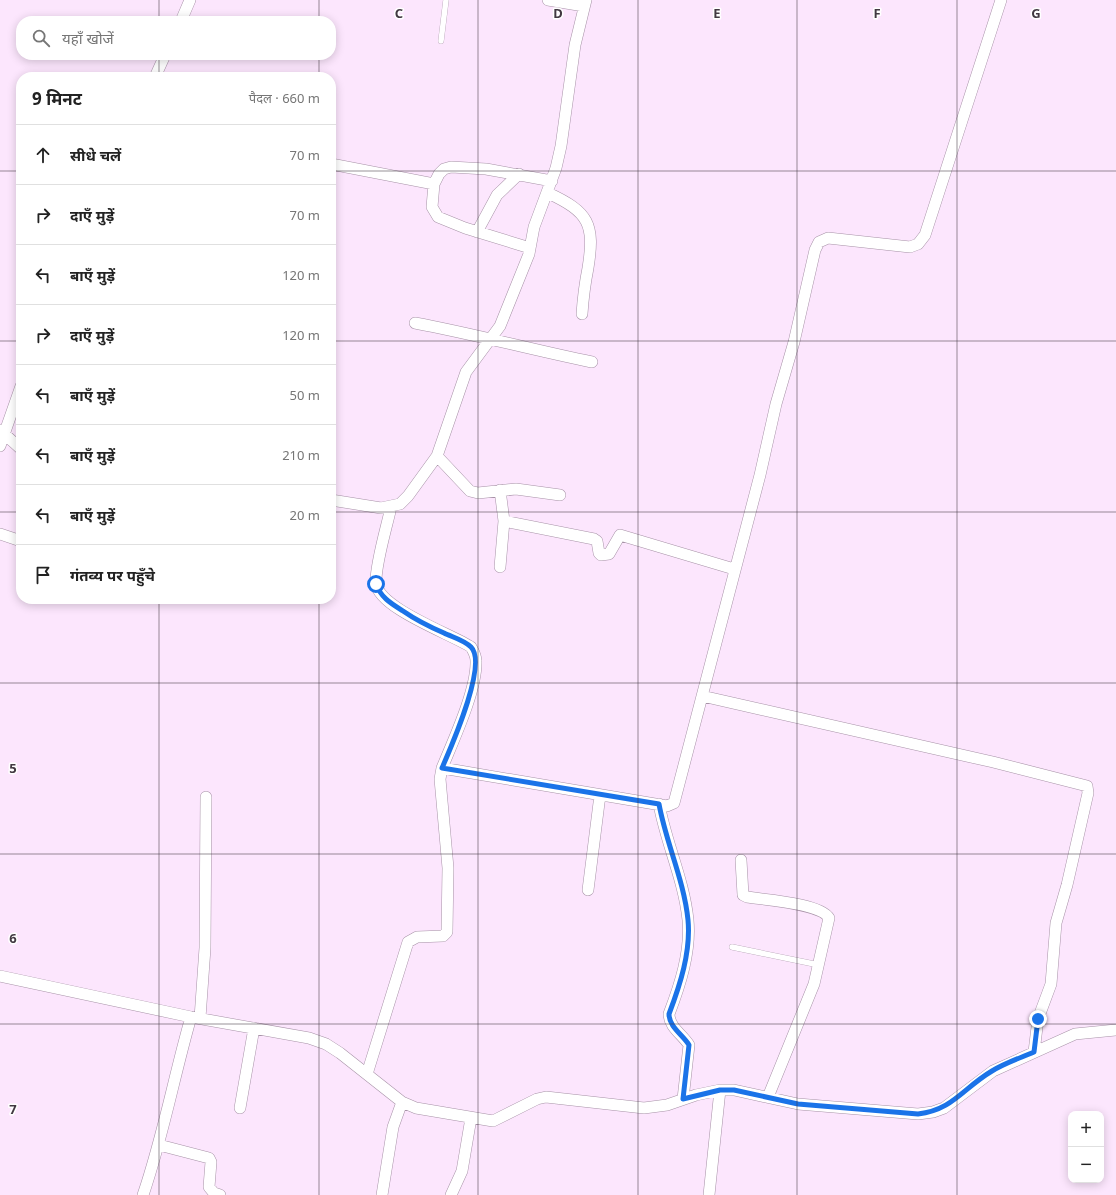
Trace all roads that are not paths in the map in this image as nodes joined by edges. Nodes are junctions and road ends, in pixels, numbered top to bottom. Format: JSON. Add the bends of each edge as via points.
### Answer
{"nodes":[{"id":1,"x":190,"y":0,"type":"edge"},
{"id":2,"x":446,"y":0,"type":"edge"},
{"id":3,"x":548,"y":0,"type":"edge"},
{"id":4,"x":1001,"y":0,"type":"edge"},
{"id":5,"x":585,"y":3,"type":"edge"},
{"id":6,"x":183,"y":16,"type":"edge"},
{"id":7,"x":441,"y":41,"type":"dead end"},
{"id":8,"x":163,"y":60,"type":"edge"},
{"id":9,"x":157,"y":72,"type":"edge"},
{"id":10,"x":336,"y":165,"type":"edge"},
{"id":11,"x":519,"y":174,"type":"junction"},
{"id":12,"x":552,"y":181,"type":"junction"},
{"id":13,"x":434,"y":184,"type":"junction"},
{"id":14,"x":548,"y":193,"type":"junction"},
{"id":15,"x":477,"y":232,"type":"junction"},
{"id":16,"x":530,"y":248,"type":"junction"},
{"id":17,"x":582,"y":314,"type":"dead end"},
{"id":18,"x":415,"y":323,"type":"dead end"},
{"id":19,"x":491,"y":339,"type":"junction"},
{"id":20,"x":592,"y":362,"type":"dead end"},
{"id":21,"x":16,"y":398,"type":"edge"},
{"id":22,"x":2,"y":431,"type":"edge"},
{"id":23,"x":16,"y":444,"type":"edge"},
{"id":24,"x":0,"y":446,"type":"edge"},
{"id":25,"x":437,"y":456,"type":"junction"},
{"id":26,"x":500,"y":490,"type":"junction"},
{"id":27,"x":560,"y":495,"type":"dead end"},
{"id":28,"x":336,"y":501,"type":"edge"},
{"id":29,"x":391,"y":507,"type":"junction"},
{"id":30,"x":504,"y":521,"type":"junction"},
{"id":31,"x":0,"y":534,"type":"edge"},
{"id":32,"x":16,"y":539,"type":"edge"},
{"id":33,"x":500,"y":567,"type":"dead end"},
{"id":34,"x":734,"y":569,"type":"junction"},
{"id":35,"x":702,"y":696,"type":"junction"},
{"id":36,"x":442,"y":768,"type":"junction"},
{"id":37,"x":600,"y":795,"type":"junction"},
{"id":38,"x":206,"y":798,"type":"dead end"},
{"id":39,"x":659,"y":804,"type":"junction"},
{"id":40,"x":741,"y":860,"type":"dead end"},
{"id":41,"x":588,"y":890,"type":"dead end"},
{"id":42,"x":732,"y":947,"type":"dead end"},
{"id":43,"x":819,"y":965,"type":"junction"},
{"id":44,"x":0,"y":976,"type":"edge"},
{"id":45,"x":196,"y":1018,"type":"junction"},
{"id":46,"x":254,"y":1028,"type":"junction"},
{"id":47,"x":1116,"y":1030,"type":"edge"},
{"id":48,"x":1034,"y":1052,"type":"junction"},
{"id":49,"x":367,"y":1074,"type":"junction"},
{"id":50,"x":720,"y":1090,"type":"junction"},
{"id":51,"x":768,"y":1097,"type":"junction"},
{"id":52,"x":683,"y":1099,"type":"junction"},
{"id":53,"x":402,"y":1102,"type":"junction"},
{"id":54,"x":240,"y":1108,"type":"dead end"},
{"id":55,"x":471,"y":1118,"type":"junction"},
{"id":56,"x":159,"y":1145,"type":"junction"},
{"id":57,"x":143,"y":1195,"type":"edge"},
{"id":58,"x":220,"y":1195,"type":"edge"},
{"id":59,"x":382,"y":1195,"type":"edge"},
{"id":60,"x":451,"y":1195,"type":"edge"},
{"id":61,"x":709,"y":1195,"type":"edge"}],
"edges":[{"from":1,"to":6,"type":"street"},
{"from":2,"to":7,"type":"lane"},
{"from":3,"to":5,"type":"street"},
{"from":4,"to":34,"type":"street","via":[[925,235],[918,244],[910,247],[828,238],[818,242]]},
{"from":5,"to":12,"type":"street","via":[[575,45],[561,146]]},
{"from":8,"to":9,"type":"street"},
{"from":10,"to":13,"type":"street"},
{"from":11,"to":12,"type":"street"},
{"from":11,"to":13,"type":"street","via":[[451,167],[444,169]]},
{"from":11,"to":15,"type":"street","via":[[496,195]]},
{"from":12,"to":14,"type":"street"},
{"from":13,"to":15,"type":"street","via":[[432,207],[438,217]]},
{"from":14,"to":16,"type":"street","via":[[534,227]]},
{"from":14,"to":17,"type":"street","via":[[571,206],[582,216],[591,233]]},
{"from":15,"to":16,"type":"street"},
{"from":16,"to":19,"type":"street","via":[[525,267],[500,326]]},
{"from":18,"to":19,"type":"street"},
{"from":19,"to":20,"type":"street"},
{"from":19,"to":25,"type":"street","via":[[466,372]]},
{"from":21,"to":22,"type":"street"},
{"from":22,"to":23,"type":"street"},
{"from":22,"to":24,"type":"street"},
{"from":25,"to":26,"type":"street","via":[[470,491],[478,493]]},
{"from":25,"to":29,"type":"street","via":[[408,496],[400,504]]},
{"from":26,"to":27,"type":"street","via":[[534,490]]},
{"from":26,"to":30,"type":"street"},
{"from":28,"to":29,"type":"street","via":[[381,508]]},
{"from":29,"to":36,"type":"street","via":[[376,576],[378,590],[392,604],[417,620],[464,643],[475,653],[473,683]]},
{"from":30,"to":33,"type":"street"},
{"from":30,"to":34,"type":"street","via":[[594,539],[601,555],[609,554],[620,535]]},
{"from":31,"to":32,"type":"street"},
{"from":34,"to":35,"type":"street"},
{"from":35,"to":39,"type":"street","via":[[674,803],[667,806]]},
{"from":35,"to":48,"type":"street","via":[[1087,786],[1088,793],[1056,923],[1051,984],[1038,1019]]},
{"from":36,"to":37,"type":"street"},
{"from":36,"to":49,"type":"street","via":[[441,797],[448,868],[447,932],[443,936],[417,937],[408,942]]},
{"from":37,"to":39,"type":"street"},
{"from":37,"to":41,"type":"street"},
{"from":38,"to":45,"type":"street","via":[[205,948]]},
{"from":39,"to":52,"type":"street","via":[[688,919],[688,942],[682,974],[669,1014],[671,1024],[689,1045]]},
{"from":40,"to":43,"type":"street","via":[[742,891],[747,898],[796,905],[826,913],[829,924]]},
{"from":42,"to":43,"type":"lane"},
{"from":43,"to":51,"type":"street","via":[[807,1005]]},
{"from":44,"to":45,"type":"street"},
{"from":45,"to":46,"type":"street"},
{"from":45,"to":56,"type":"street","via":[[178,1062]]},
{"from":46,"to":49,"type":"street","via":[[309,1038],[326,1044]]},
{"from":46,"to":54,"type":"street"},
{"from":47,"to":48,"type":"street","via":[[1075,1034]]},
{"from":48,"to":51,"type":"street","via":[[993,1070],[944,1108],[933,1112],[918,1114],[798,1104]]},
{"from":49,"to":53,"type":"street"},
{"from":50,"to":51,"type":"street","via":[[734,1090]]},
{"from":50,"to":52,"type":"street"},
{"from":50,"to":61,"type":"street"},
{"from":52,"to":55,"type":"street","via":[[644,1108],[546,1096],[493,1121]]},
{"from":53,"to":55,"type":"street","via":[[416,1108]]},
{"from":53,"to":59,"type":"street","via":[[393,1127]]},
{"from":55,"to":60,"type":"street","via":[[462,1172]]},
{"from":56,"to":57,"type":"street"},
{"from":56,"to":58,"type":"street","via":[[209,1158],[209,1187]]}]}
